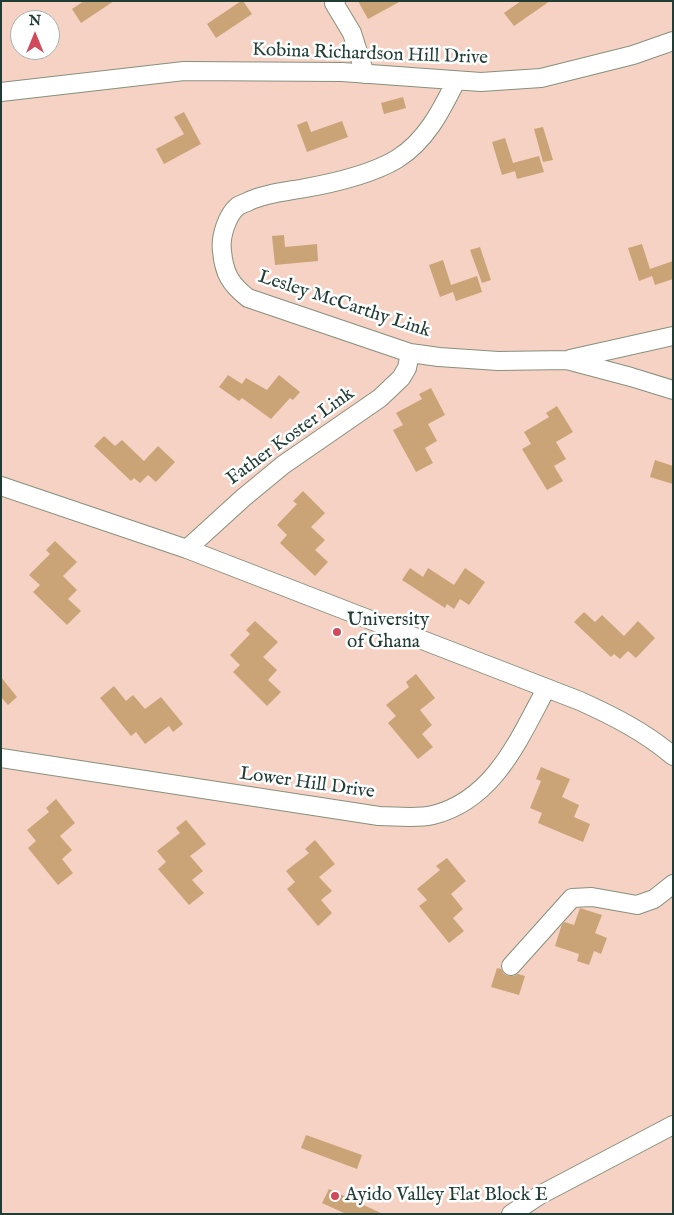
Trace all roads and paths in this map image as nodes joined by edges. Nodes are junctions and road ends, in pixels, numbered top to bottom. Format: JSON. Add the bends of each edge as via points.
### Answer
{"nodes":[{"id":1,"x":336,"y":1,"type":"edge"},
{"id":2,"x":673,"y":42,"type":"edge"},
{"id":3,"x":365,"y":74,"type":"junction"},
{"id":4,"x":456,"y":81,"type":"junction"},
{"id":5,"x":1,"y":92,"type":"edge"},
{"id":6,"x":673,"y":336,"type":"edge"},
{"id":7,"x":410,"y":353,"type":"junction"},
{"id":8,"x":567,"y":360,"type":"junction"},
{"id":9,"x":673,"y":390,"type":"edge"},
{"id":10,"x":1,"y":486,"type":"edge"},
{"id":11,"x":187,"y":549,"type":"junction"},
{"id":12,"x":546,"y":689,"type":"junction"},
{"id":13,"x":673,"y":756,"type":"edge"},
{"id":14,"x":1,"y":758,"type":"edge"},
{"id":15,"x":673,"y":884,"type":"edge"},
{"id":16,"x":511,"y":966,"type":"dead end"},
{"id":17,"x":673,"y":1125,"type":"edge"},
{"id":18,"x":511,"y":1214,"type":"edge"}],
"edges":[{"from":1,"to":3,"type":"street","via":[[334,3],[352,33]]},
{"from":2,"to":4,"type":"street","name":"Kobina Richardson Hill Drive","via":[[541,78]]},
{"from":3,"to":4,"type":"street","name":"Kobina Richardson Hill Drive"},
{"from":3,"to":5,"type":"street","name":"Kobina Richardson Hill Drive","via":[[184,71]]},
{"from":4,"to":7,"type":"street","name":"Lesley McCarthy Link","via":[[430,128],[398,158],[374,170],[264,195],[238,206],[227,222],[221,244],[223,268],[235,288],[248,298]]},
{"from":6,"to":8,"type":"street"},
{"from":7,"to":8,"type":"street","name":"Lesley McCarthy Link","via":[[498,361]]},
{"from":7,"to":11,"type":"street","name":"Father Koster Link","via":[[401,378],[380,398],[283,465]]},
{"from":8,"to":9,"type":"street","name":"Lesley McCarthy Link"},
{"from":10,"to":11,"type":"street"},
{"from":11,"to":12,"type":"street"},
{"from":12,"to":13,"type":"street","via":[[614,716]]},
{"from":12,"to":14,"type":"street","name":"Lower Hill Drive","via":[[515,748],[485,786],[469,800],[431,815],[379,816]]},
{"from":15,"to":16,"type":"street","via":[[654,899],[637,905],[592,897],[572,898]]},
{"from":17,"to":18,"type":"street","via":[[540,1195]]}]}
